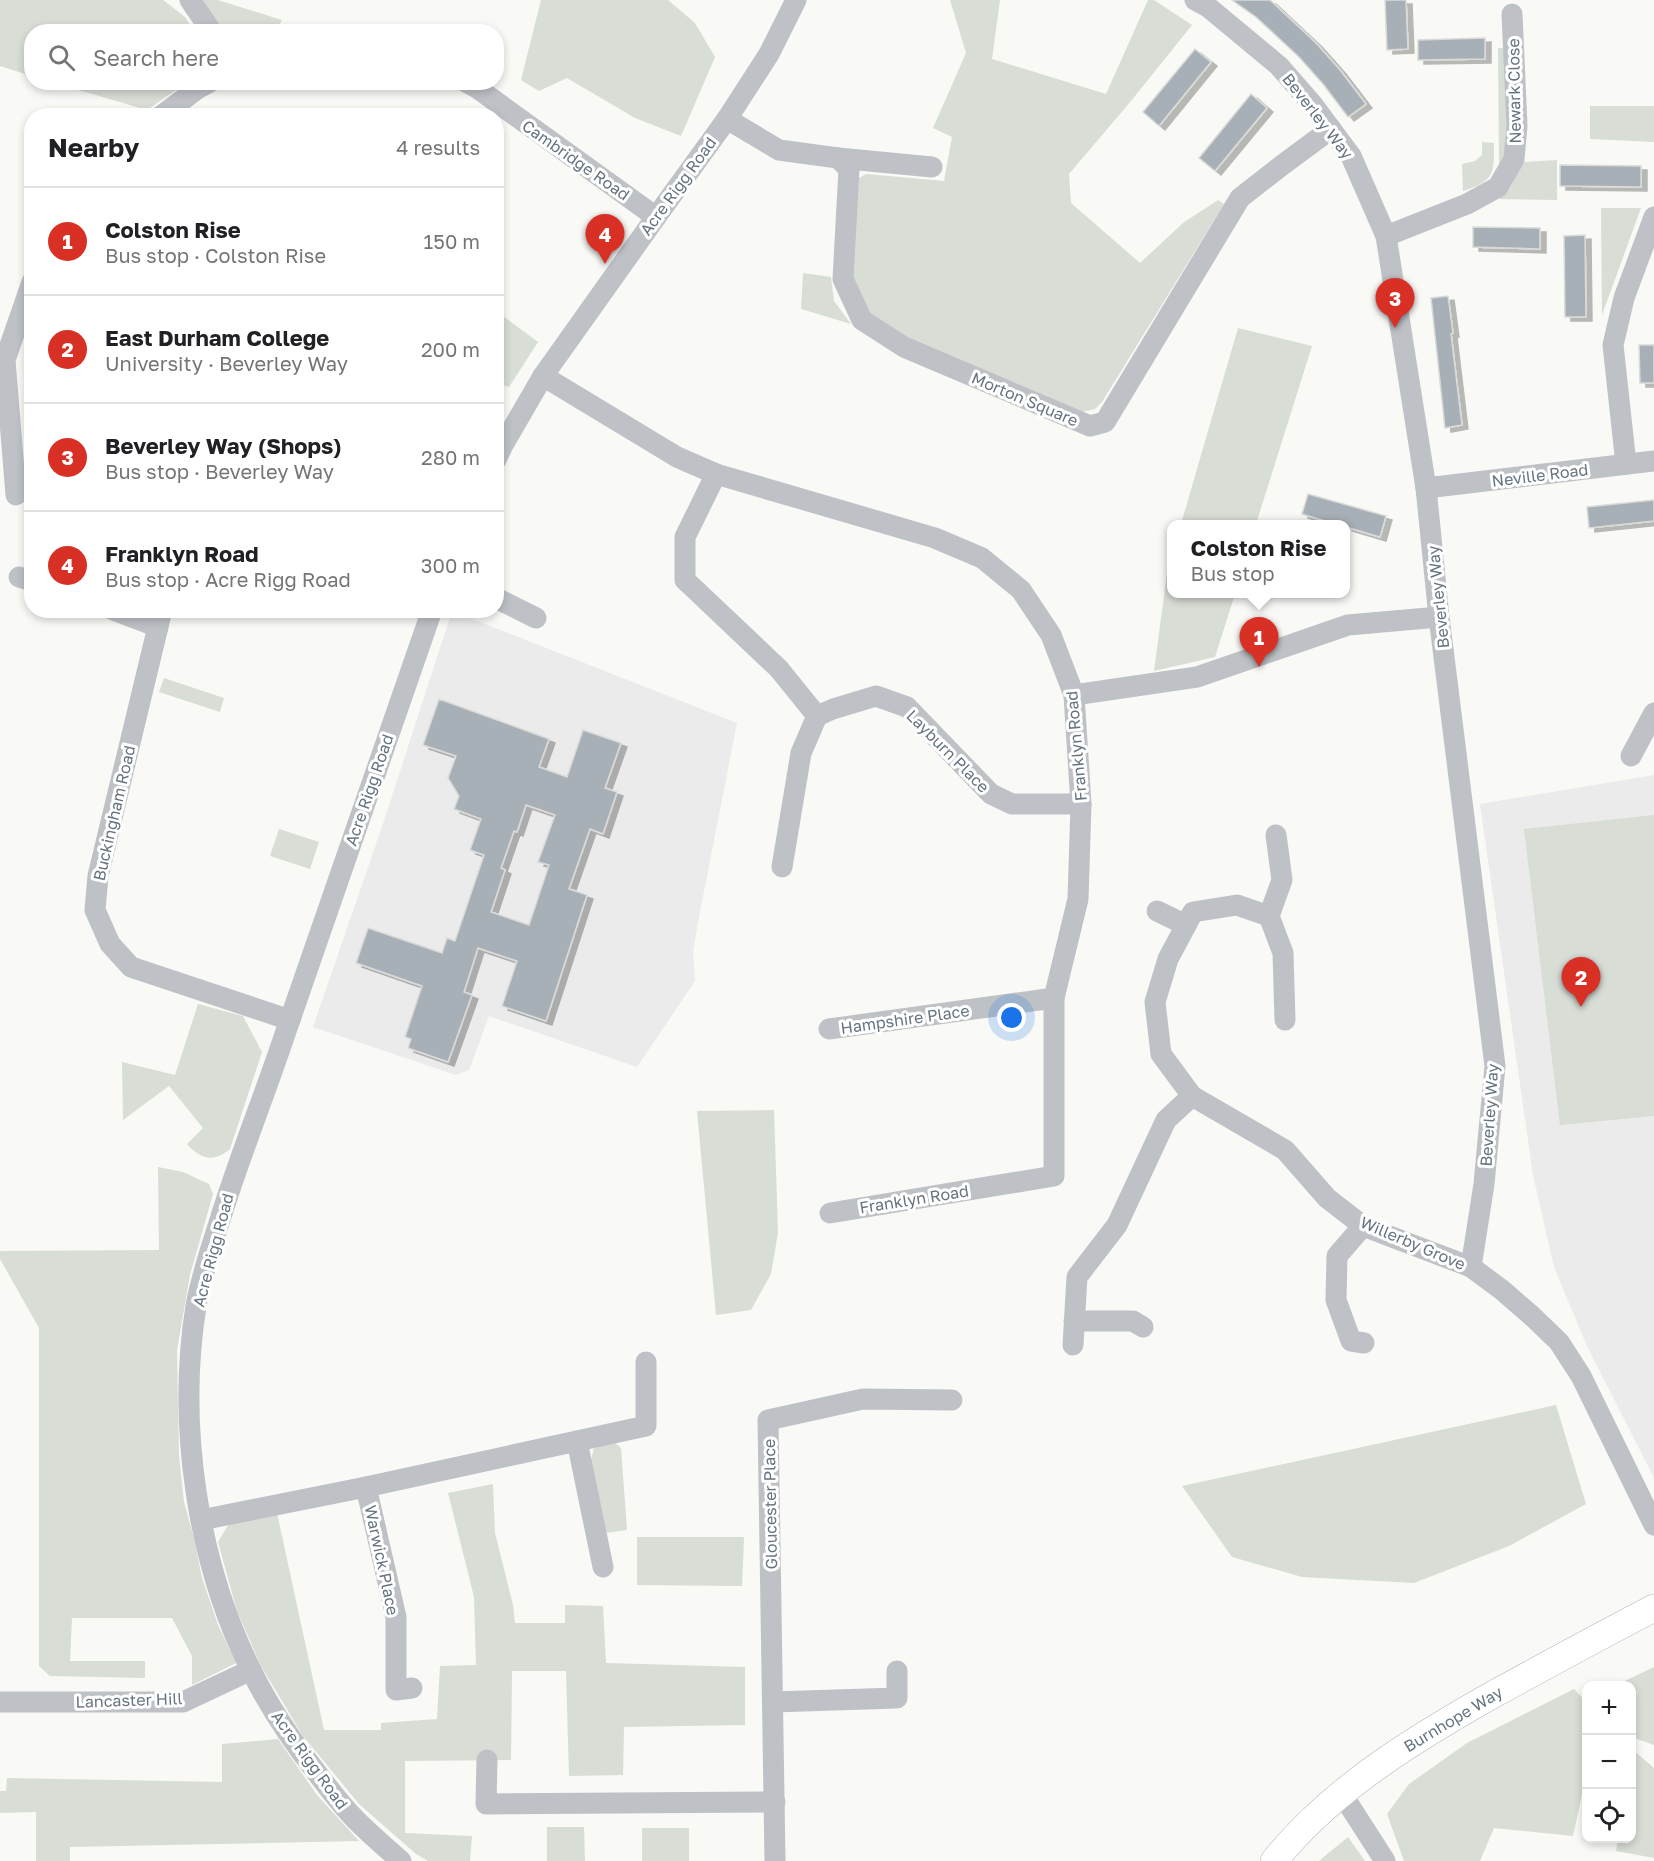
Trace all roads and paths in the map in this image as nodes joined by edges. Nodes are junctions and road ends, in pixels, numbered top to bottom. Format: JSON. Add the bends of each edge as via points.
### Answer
{"nodes":[{"id":1,"x":190,"y":0,"type":"edge"},
{"id":2,"x":796,"y":0,"type":"edge"},
{"id":3,"x":1195,"y":0,"type":"edge"},
{"id":4,"x":1512,"y":14,"type":"dead end"},
{"id":5,"x":206,"y":24,"type":"edge"},
{"id":6,"x":196,"y":90,"type":"edge"},
{"id":7,"x":480,"y":90,"type":"edge"},
{"id":8,"x":172,"y":108,"type":"edge"},
{"id":9,"x":727,"y":120,"type":"junction"},
{"id":10,"x":1331,"y":129,"type":"junction"},
{"id":11,"x":838,"y":158,"type":"junction"},
{"id":12,"x":932,"y":167,"type":"dead end"},
{"id":13,"x":656,"y":217,"type":"junction"},
{"id":14,"x":1654,"y":217,"type":"edge"},
{"id":15,"x":1386,"y":236,"type":"junction"},
{"id":16,"x":24,"y":305,"type":"edge"},
{"id":17,"x":543,"y":376,"type":"junction"},
{"id":18,"x":504,"y":443,"type":"edge"},
{"id":19,"x":1654,"y":461,"type":"edge"},
{"id":20,"x":1626,"y":464,"type":"junction"},
{"id":21,"x":716,"y":474,"type":"junction"},
{"id":22,"x":1426,"y":488,"type":"junction"},
{"id":23,"x":16,"y":494,"type":"edge"},
{"id":24,"x":504,"y":602,"type":"edge"},
{"id":25,"x":1439,"y":617,"type":"junction"},
{"id":26,"x":429,"y":618,"type":"edge"},
{"id":27,"x":536,"y":618,"type":"dead end"},
{"id":28,"x":160,"y":619,"type":"edge"},
{"id":29,"x":1074,"y":695,"type":"junction"},
{"id":30,"x":1654,"y":713,"type":"edge"},
{"id":31,"x":818,"y":716,"type":"junction"},
{"id":32,"x":1630,"y":756,"type":"dead end"},
{"id":33,"x":1082,"y":804,"type":"junction"},
{"id":34,"x":1276,"y":835,"type":"dead end"},
{"id":35,"x":782,"y":867,"type":"dead end"},
{"id":36,"x":1157,"y":911,"type":"dead end"},
{"id":37,"x":1269,"y":916,"type":"junction"},
{"id":38,"x":1186,"y":925,"type":"junction"},
{"id":39,"x":1054,"y":999,"type":"junction"},
{"id":40,"x":290,"y":1020,"type":"junction"},
{"id":41,"x":1285,"y":1020,"type":"dead end"},
{"id":42,"x":828,"y":1029,"type":"dead end"},
{"id":43,"x":1192,"y":1096,"type":"junction"},
{"id":44,"x":830,"y":1213,"type":"dead end"},
{"id":45,"x":1363,"y":1226,"type":"junction"},
{"id":46,"x":1471,"y":1267,"type":"junction"},
{"id":47,"x":1074,"y":1321,"type":"junction"},
{"id":48,"x":1143,"y":1327,"type":"dead end"},
{"id":49,"x":1364,"y":1343,"type":"dead end"},
{"id":50,"x":1072,"y":1345,"type":"dead end"},
{"id":51,"x":646,"y":1362,"type":"dead end"},
{"id":52,"x":952,"y":1400,"type":"dead end"},
{"id":53,"x":577,"y":1441,"type":"junction"},
{"id":54,"x":366,"y":1487,"type":"junction"},
{"id":55,"x":201,"y":1521,"type":"junction"},
{"id":56,"x":1654,"y":1525,"type":"edge"},
{"id":57,"x":603,"y":1567,"type":"dead end"},
{"id":58,"x":1654,"y":1608,"type":"edge"},
{"id":59,"x":251,"y":1670,"type":"junction"},
{"id":60,"x":897,"y":1671,"type":"dead end"},
{"id":61,"x":412,"y":1688,"type":"dead end"},
{"id":62,"x":0,"y":1702,"type":"edge"},
{"id":63,"x":773,"y":1702,"type":"junction"},
{"id":64,"x":487,"y":1760,"type":"dead end"},
{"id":65,"x":1342,"y":1794,"type":"junction"},
{"id":66,"x":775,"y":1802,"type":"junction"},
{"id":67,"x":401,"y":1861,"type":"edge"},
{"id":68,"x":776,"y":1861,"type":"edge"},
{"id":69,"x":1274,"y":1861,"type":"edge"},
{"id":70,"x":1385,"y":1861,"type":"edge"}],
"edges":[{"from":1,"to":5,"type":"street"},
{"from":2,"to":9,"type":"street","name":"Acre Rigg Road","via":[[769,54]]},
{"from":3,"to":10,"type":"street","name":"Beverley Way","via":[[1279,66]]},
{"from":4,"to":15,"type":"street","name":"Newark Close","via":[[1517,126],[1514,159],[1498,187],[1467,204]]},
{"from":6,"to":8,"type":"street"},
{"from":7,"to":13,"type":"street","name":"Cambridge Road"},
{"from":9,"to":11,"type":"street","via":[[778,150]]},
{"from":9,"to":13,"type":"street","name":"Acre Rigg Road"},
{"from":10,"to":11,"type":"street","name":"Morton Square","via":[[1240,198],[1105,422],[1090,426],[904,347],[862,320],[843,279],[849,169]]},
{"from":10,"to":15,"type":"street","name":"Beverley Way","via":[[1351,156]]},
{"from":11,"to":12,"type":"street"},
{"from":13,"to":17,"type":"street","name":"Acre Rigg Road"},
{"from":14,"to":20,"type":"street","via":[[1624,298],[1613,345]]},
{"from":15,"to":22,"type":"street","name":"Beverley Way"},
{"from":16,"to":23,"type":"street","via":[[5,360]]},
{"from":17,"to":18,"type":"street","name":"Acre Rigg Road"},
{"from":17,"to":21,"type":"street","name":"Franklyn Road","via":[[677,457]]},
{"from":19,"to":20,"type":"street","name":"Neville Road"},
{"from":20,"to":22,"type":"street","name":"Neville Road"},
{"from":21,"to":29,"type":"street","name":"Franklyn Road","via":[[935,538],[982,558],[1021,590],[1051,635]]},
{"from":21,"to":31,"type":"street","via":[[685,537],[685,580],[779,669]]},
{"from":22,"to":25,"type":"street","name":"Beverley Way"},
{"from":24,"to":27,"type":"street"},
{"from":25,"to":29,"type":"street","via":[[1348,626],[1197,677]]},
{"from":25,"to":46,"type":"street","name":"Beverley Way","via":[[1495,1066],[1484,1184]]},
{"from":26,"to":40,"type":"street","name":"Acre Rigg Road"},
{"from":28,"to":40,"type":"street","name":"Buckingham Road","via":[[98,876],[95,910],[110,944],[131,967]]},
{"from":29,"to":33,"type":"street","name":"Franklyn Road"},
{"from":30,"to":32,"type":"street"},
{"from":31,"to":33,"type":"street","name":"Layburn Place","via":[[876,696],[907,707],[991,794],[1012,804]]},
{"from":31,"to":35,"type":"street","via":[[801,753]]},
{"from":33,"to":39,"type":"street","name":"Franklyn Road","via":[[1078,899]]},
{"from":34,"to":37,"type":"street","via":[[1282,880]]},
{"from":36,"to":38,"type":"street"},
{"from":37,"to":38,"type":"street","name":"Willerby Grove","via":[[1237,904],[1193,912]]},
{"from":37,"to":41,"type":"street","via":[[1282,953]]},
{"from":38,"to":43,"type":"street","name":"Willerby Grove","via":[[1168,959],[1155,1002],[1161,1054]]},
{"from":39,"to":42,"type":"street","name":"Hampshire Place"},
{"from":39,"to":44,"type":"street","name":"Franklyn Road","via":[[1054,1176]]},
{"from":40,"to":55,"type":"street","name":"Acre Rigg Road","via":[[233,1177],[196,1304],[189,1376],[190,1434]]},
{"from":43,"to":45,"type":"street","name":"Willerby Grove","via":[[1285,1150],[1327,1198]]},
{"from":43,"to":47,"type":"street","via":[[1166,1120],[1117,1225],[1077,1277]]},
{"from":45,"to":46,"type":"street","name":"Willerby Grove"},
{"from":45,"to":49,"type":"street","via":[[1337,1256],[1336,1300],[1351,1341]]},
{"from":46,"to":56,"type":"street","name":"Willerby Grove","via":[[1559,1342],[1581,1376]]},
{"from":47,"to":48,"type":"street","via":[[1133,1321]]},
{"from":47,"to":50,"type":"street"},
{"from":51,"to":53,"type":"street","name":"Warwick Place","via":[[646,1426]]},
{"from":52,"to":63,"type":"street","name":"Gloucester Place","via":[[863,1399],[768,1420]]},
{"from":53,"to":54,"type":"street","name":"Warwick Place"},
{"from":53,"to":57,"type":"street"},
{"from":54,"to":55,"type":"street","name":"Warwick Place"},
{"from":54,"to":61,"type":"street","name":"Warwick Place","via":[[396,1617],[396,1690]]},
{"from":55,"to":59,"type":"street","name":"Acre Rigg Road","via":[[219,1589]]},
{"from":58,"to":65,"type":"main road","name":"Burnhope Way","via":[[1467,1710],[1400,1750]]},
{"from":59,"to":62,"type":"street","name":"Lancaster Hill","via":[[183,1702]]},
{"from":59,"to":67,"type":"street","name":"Acre Rigg Road","via":[[274,1713],[325,1783],[354,1818]]},
{"from":60,"to":63,"type":"street","via":[[897,1698]]},
{"from":63,"to":66,"type":"street","name":"Gloucester Place"},
{"from":64,"to":66,"type":"street","via":[[486,1804]]},
{"from":65,"to":69,"type":"main road","name":"Burnhope Way"},
{"from":65,"to":70,"type":"street"},
{"from":66,"to":68,"type":"street","name":"Gloucester Place"}]}
